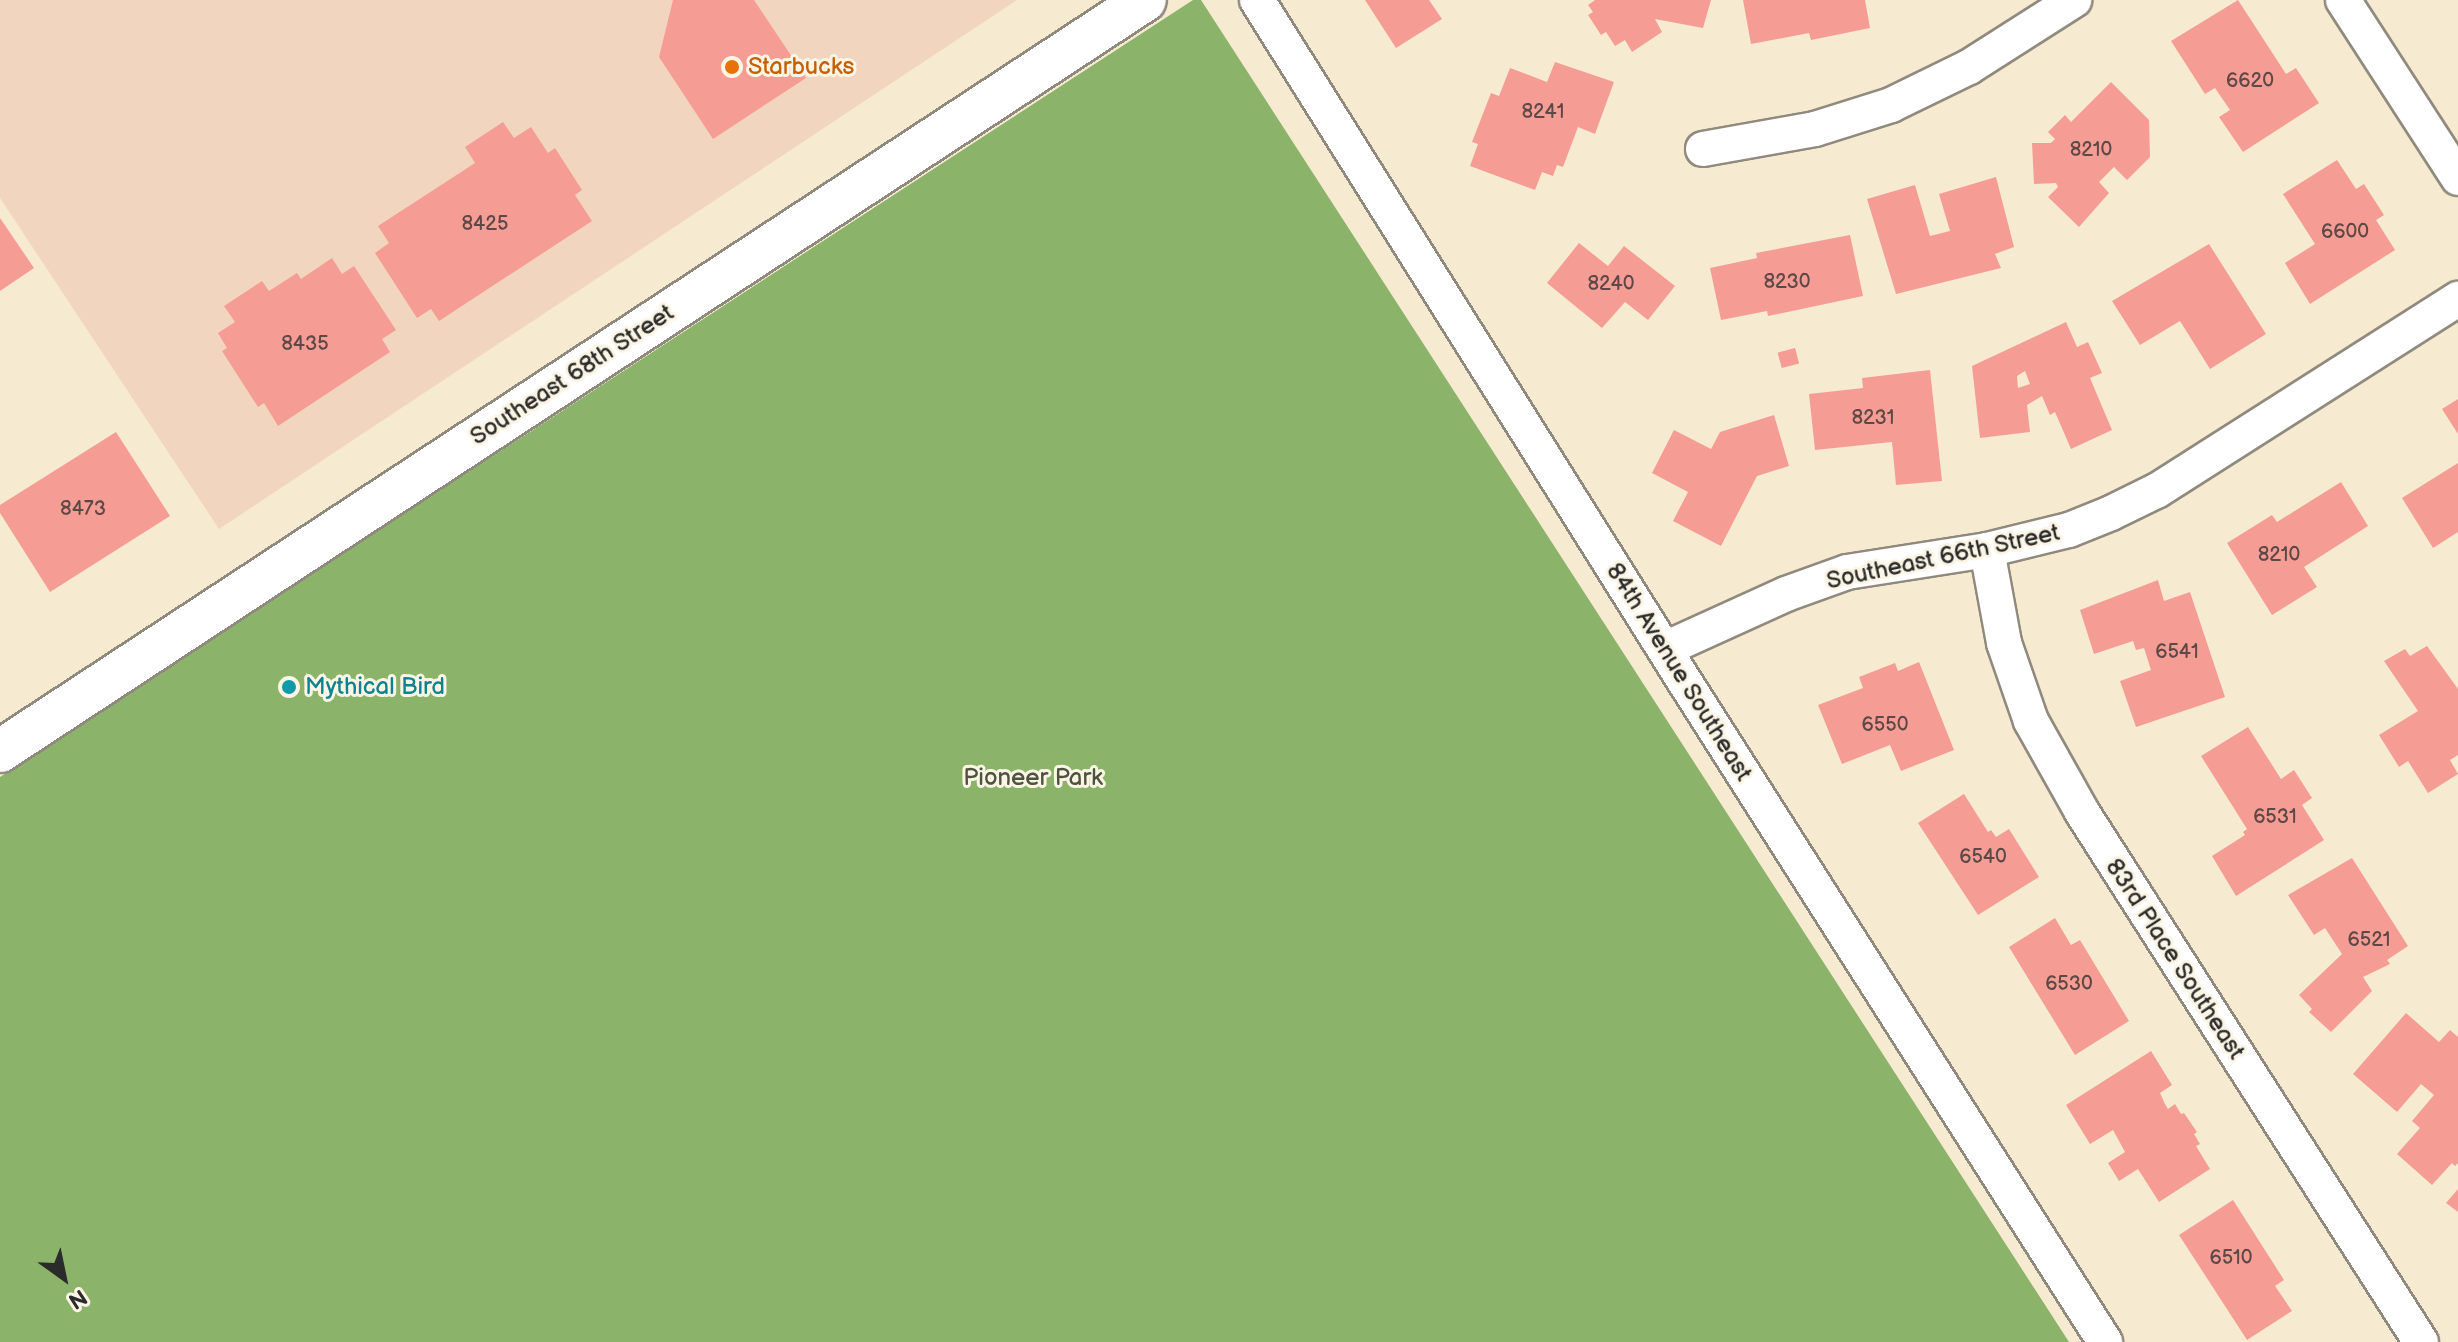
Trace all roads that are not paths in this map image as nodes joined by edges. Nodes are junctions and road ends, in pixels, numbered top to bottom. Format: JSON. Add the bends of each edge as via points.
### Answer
{"nodes":[{"id":1,"x":1145,"y":0,"type":"edge"},
{"id":2,"x":1257,"y":0,"type":"edge"},
{"id":3,"x":2074,"y":0,"type":"edge"},
{"id":4,"x":2343,"y":0,"type":"edge"},
{"id":5,"x":1703,"y":149,"type":"dead end"},
{"id":6,"x":2458,"y":178,"type":"edge"},
{"id":7,"x":2458,"y":299,"type":"edge"},
{"id":8,"x":1987,"y":550,"type":"junction"},
{"id":9,"x":1665,"y":649,"type":"junction"},
{"id":10,"x":0,"y":751,"type":"edge"},
{"id":11,"x":2105,"y":1342,"type":"edge"},
{"id":12,"x":2421,"y":1342,"type":"edge"}],
"edges":[{"from":1,"to":10,"type":"street","name":"Southeast 68th Street"},
{"from":2,"to":9,"type":"street","name":"84th Avenue Southeast"},
{"from":3,"to":5,"type":"street","via":[[1969,67],[1891,105],[1815,129]]},
{"from":4,"to":6,"type":"street"},
{"from":7,"to":8,"type":"street","name":"Southeast 66th Street","via":[[2158,490],[2069,530]]},
{"from":8,"to":9,"type":"street","name":"Southeast 66th Street","via":[[1847,572]]},
{"from":8,"to":12,"type":"street","name":"83rd Place Southeast","via":[[2004,643],[2031,721],[2082,812]]},
{"from":9,"to":11,"type":"street","name":"84th Avenue Southeast"}]}
